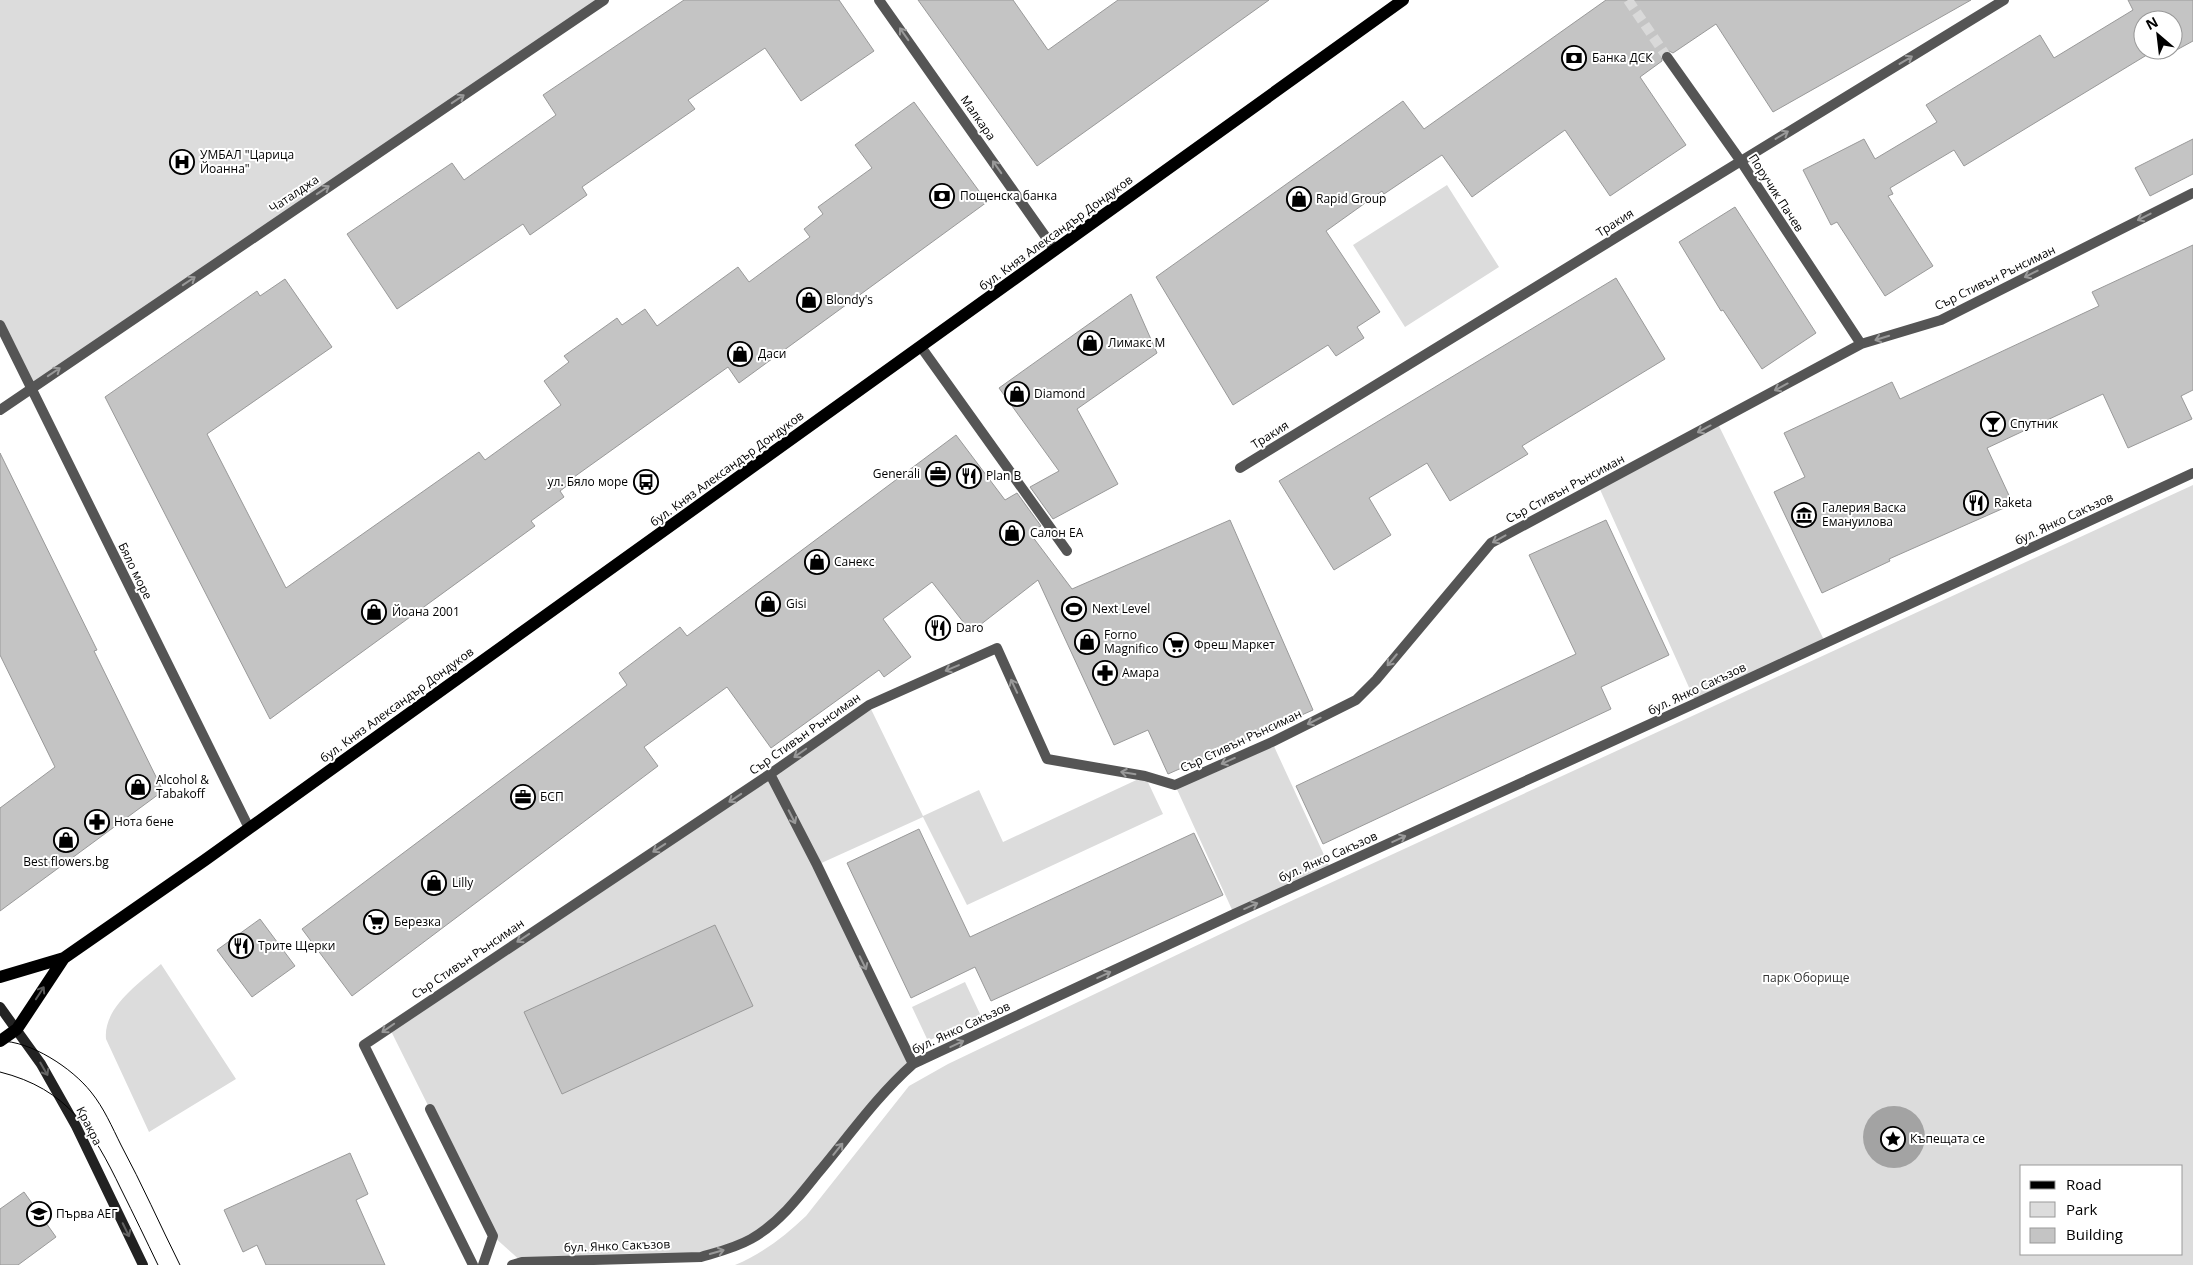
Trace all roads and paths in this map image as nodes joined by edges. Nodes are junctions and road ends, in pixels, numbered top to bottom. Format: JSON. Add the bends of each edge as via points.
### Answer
{"nodes":[{"id":1,"x":604,"y":0,"type":"edge"},
{"id":2,"x":879,"y":0,"type":"edge"},
{"id":3,"x":1404,"y":0,"type":"edge"},
{"id":4,"x":2004,"y":0,"type":"edge"},
{"id":5,"x":1667,"y":57,"type":"tunnel mouth"},
{"id":6,"x":1740,"y":160,"type":"junction"},
{"id":7,"x":2193,"y":193,"type":"edge"},
{"id":8,"x":1056,"y":250,"type":"junction"},
{"id":9,"x":0,"y":325,"type":"edge"},
{"id":10,"x":1861,"y":344,"type":"junction"},
{"id":11,"x":921,"y":347,"type":"junction"},
{"id":12,"x":31,"y":388,"type":"junction"},
{"id":13,"x":0,"y":410,"type":"edge"},
{"id":14,"x":1240,"y":468,"type":"dead end"},
{"id":15,"x":2193,"y":473,"type":"edge"},
{"id":16,"x":1067,"y":551,"type":"dead end"},
{"id":17,"x":770,"y":774,"type":"junction"},
{"id":18,"x":249,"y":828,"type":"junction"},
{"id":19,"x":64,"y":958,"type":"junction"},
{"id":20,"x":0,"y":977,"type":"edge"},
{"id":21,"x":0,"y":1007,"type":"edge"},
{"id":22,"x":17,"y":1029,"type":"junction"},
{"id":23,"x":0,"y":1041,"type":"edge"},
{"id":24,"x":913,"y":1064,"type":"junction"},
{"id":25,"x":430,"y":1109,"type":"dead end"},
{"id":26,"x":143,"y":1265,"type":"edge"},
{"id":27,"x":474,"y":1265,"type":"edge"},
{"id":28,"x":483,"y":1265,"type":"edge"},
{"id":29,"x":512,"y":1265,"type":"edge"}],
"edges":[{"from":12,"to":1,"type":"street","name":"Чаталджа","one_way":true},
{"from":8,"to":2,"type":"street","name":"Малкара","one_way":true},
{"from":3,"to":8,"type":"main road","name":"бул. Княз Александър Дондуков"},
{"from":6,"to":4,"type":"street","name":"Тракия","one_way":true},
{"from":5,"to":6,"type":"street","name":"Поручик Пачев"},
{"from":6,"to":10,"type":"street","name":"Поручик Пачев"},
{"from":6,"to":14,"type":"street","name":"Тракия"},
{"from":7,"to":10,"type":"street","name":"Сър Стивън Рънсиман","one_way":true,"via":[[1941,320]]},
{"from":8,"to":11,"type":"main road","name":"бул. Княз Александър Дондуков"},
{"from":9,"to":12,"type":"street","name":"Бяло море"},
{"from":10,"to":17,"type":"street","name":"Сър Стивън Рънсиман","one_way":true,"via":[[1492,543],[1356,700],[1175,785],[1146,776],[1048,759],[997,648],[869,705]]},
{"from":11,"to":16,"type":"street"},
{"from":11,"to":18,"type":"main road","name":"бул. Княз Александър Дондуков"},
{"from":12,"to":13,"type":"street","name":"Чаталджа"},
{"from":12,"to":18,"type":"street","name":"Бяло море"},
{"from":24,"to":15,"type":"street","name":"бул. Янко Сакъзов","one_way":true},
{"from":17,"to":24,"type":"street","one_way":true},
{"from":17,"to":27,"type":"street","name":"Сър Стивън Рънсиман","one_way":true,"via":[[364,1044]]},
{"from":18,"to":19,"type":"main road","name":"бул. Княз Александър Дондуков"},
{"from":19,"to":20,"type":"main road","name":"бул. Княз Александър Дондуков"},
{"from":22,"to":19,"type":"main road","name":"бул. Княз Александър Дондуков","one_way":true},
{"from":21,"to":22,"type":"street","name":"Кракра"},
{"from":22,"to":23,"type":"main road","name":"бул. Княз Александър Дондуков"},
{"from":22,"to":26,"type":"street","name":"Кракра","one_way":true,"via":[[76,1126]]},
{"from":29,"to":24,"type":"street","name":"бул. Янко Сакъзов","one_way":true,"via":[[522,1262],[701,1257],[752,1239],[796,1200],[892,1083]]},
{"from":25,"to":28,"type":"street","via":[[493,1236]]}]}
